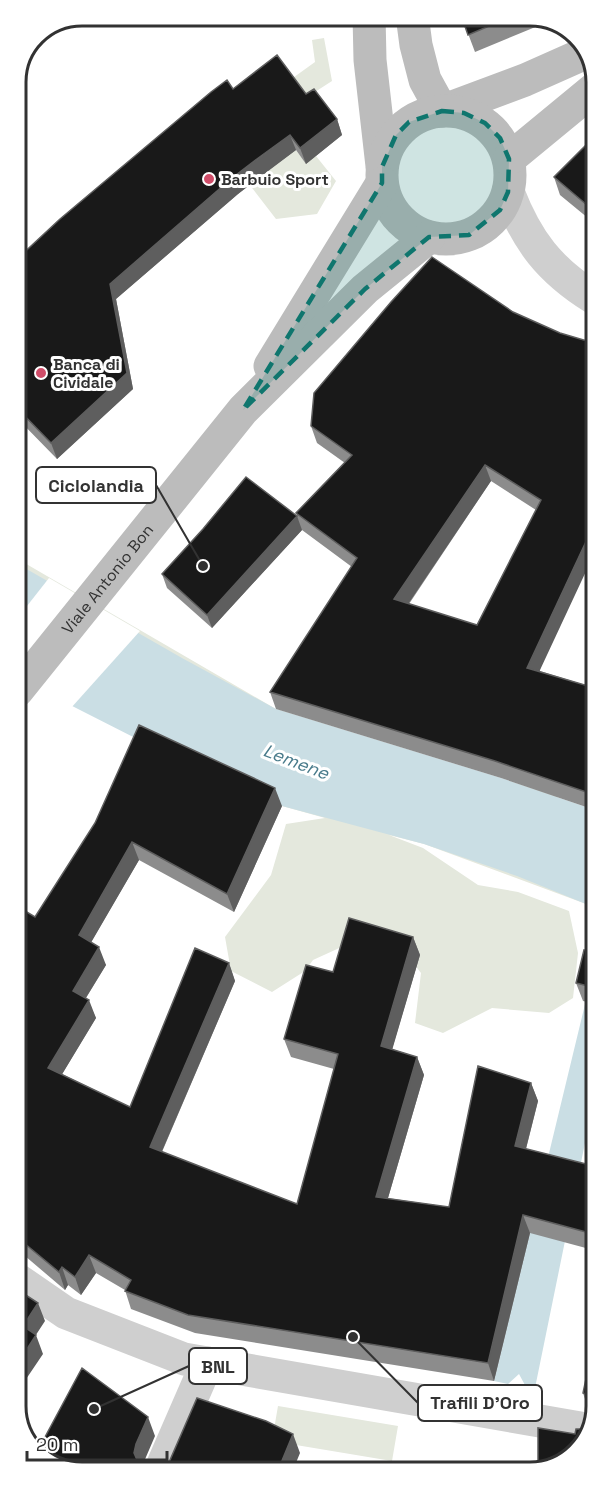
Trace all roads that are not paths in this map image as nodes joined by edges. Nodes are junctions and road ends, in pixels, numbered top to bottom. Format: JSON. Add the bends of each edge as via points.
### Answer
{"nodes":[{"id":1,"x":369,"y":26,"type":"edge"},
{"id":2,"x":413,"y":26,"type":"edge"},
{"id":3,"x":580,"y":56,"type":"edge"},
{"id":4,"x":586,"y":96,"type":"edge"},
{"id":5,"x":442,"y":111,"type":"junction"},
{"id":6,"x":509,"y":159,"type":"junction"},
{"id":7,"x":382,"y":175,"type":"junction"},
{"id":8,"x":508,"y":192,"type":"junction"},
{"id":9,"x":429,"y":237,"type":"junction"},
{"id":10,"x":586,"y":293,"type":"edge"},
{"id":11,"x":243,"y":410,"type":"junction"},
{"id":12,"x":26,"y":679,"type":"edge"},
{"id":13,"x":26,"y":1286,"type":"edge"},
{"id":14,"x":207,"y":1363,"type":"junction"},
{"id":15,"x":582,"y":1428,"type":"edge"},
{"id":16,"x":164,"y":1461,"type":"edge"}],
"edges":[{"from":1,"to":7,"type":"main road"},
{"from":2,"to":5,"type":"main road","via":[[425,80]]},
{"from":3,"to":5,"type":"main road"},
{"from":4,"to":6,"type":"main road"},
{"from":5,"to":6,"type":"main road","via":[[465,113],[484,123],[500,138]]},
{"from":5,"to":7,"type":"main road","via":[[409,122],[396,135],[387,150]]},
{"from":6,"to":8,"type":"main road"},
{"from":7,"to":9,"type":"main road","via":[[387,201],[398,217]]},
{"from":7,"to":11,"type":"main road","name":"Viale Antonio Bon"},
{"from":8,"to":9,"type":"main road","via":[[487,225],[469,235]]},
{"from":8,"to":10,"type":"street","via":[[519,219],[547,261]]},
{"from":9,"to":11,"type":"main road","name":"Viale Antonio Bon","via":[[365,289]]},
{"from":11,"to":12,"type":"main road","name":"Viale Antonio Bon"},
{"from":13,"to":14,"type":"street","via":[[66,1313],[184,1359]]},
{"from":14,"to":15,"type":"street"},
{"from":14,"to":16,"type":"street"}]}
